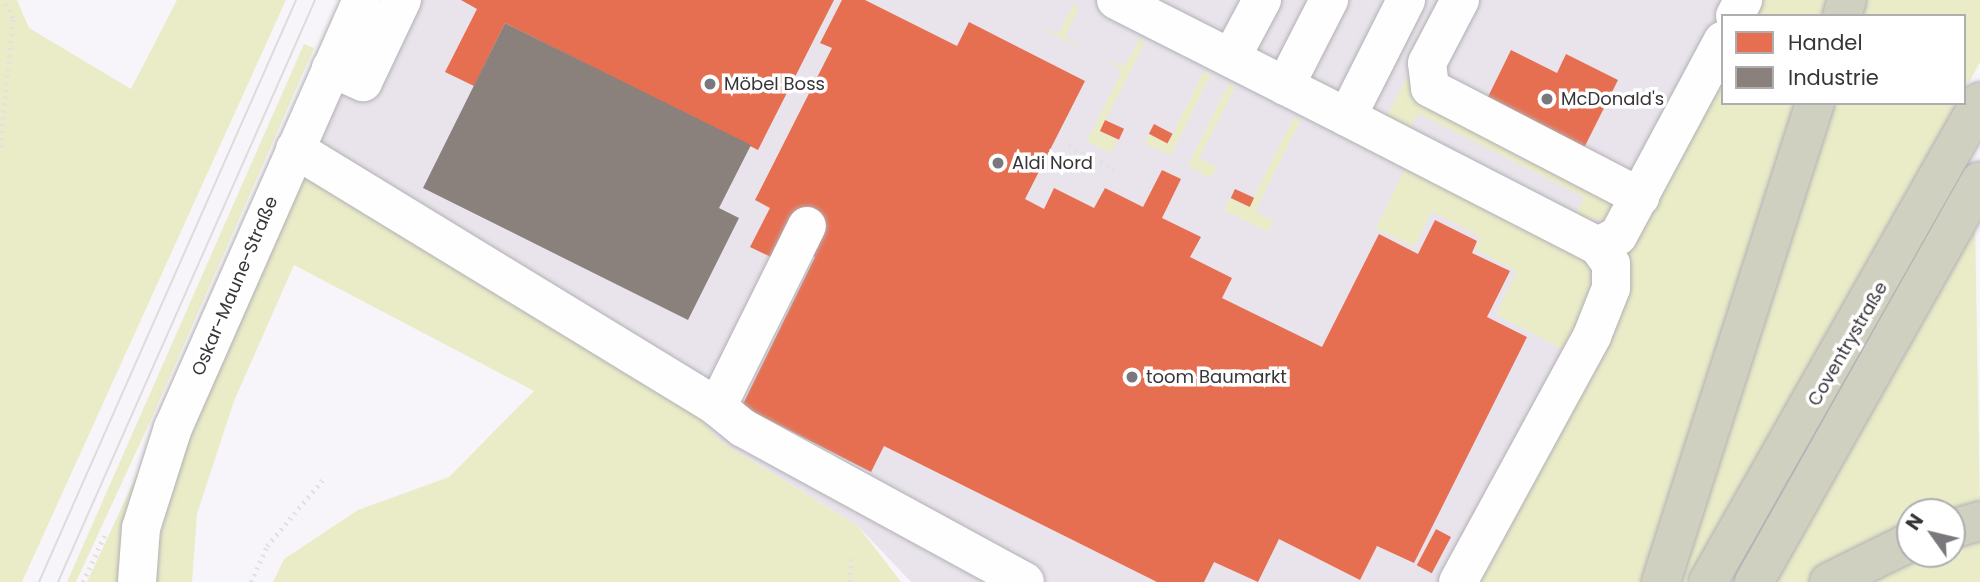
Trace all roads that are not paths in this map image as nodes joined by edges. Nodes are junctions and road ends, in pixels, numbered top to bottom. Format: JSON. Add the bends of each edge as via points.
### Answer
{"nodes":[{"id":1,"x":362,"y":0,"type":"edge"},
{"id":2,"x":402,"y":0,"type":"edge"},
{"id":3,"x":1115,"y":0,"type":"edge"},
{"id":4,"x":1262,"y":0,"type":"edge"},
{"id":5,"x":1329,"y":0,"type":"edge"},
{"id":6,"x":1406,"y":0,"type":"edge"},
{"id":7,"x":1460,"y":0,"type":"edge"},
{"id":8,"x":1721,"y":44,"type":"edge"},
{"id":9,"x":1231,"y":58,"type":"junction"},
{"id":10,"x":331,"y":68,"type":"junction"},
{"id":11,"x":1285,"y":86,"type":"junction"},
{"id":12,"x":1980,"y":102,"type":"edge"},
{"id":13,"x":1814,"y":105,"type":"edge"},
{"id":14,"x":1347,"y":117,"type":"junction"},
{"id":15,"x":295,"y":149,"type":"junction"},
{"id":16,"x":1980,"y":181,"type":"edge"},
{"id":17,"x":1640,"y":197,"type":"junction"},
{"id":18,"x":807,"y":226,"type":"dead end"},
{"id":19,"x":1598,"y":246,"type":"junction"},
{"id":20,"x":717,"y":407,"type":"junction"},
{"id":21,"x":1896,"y":549,"type":"edge"},
{"id":22,"x":138,"y":582,"type":"edge"},
{"id":23,"x":1025,"y":582,"type":"edge"},
{"id":24,"x":1458,"y":582,"type":"edge"},
{"id":25,"x":1661,"y":582,"type":"edge"},
{"id":26,"x":1708,"y":582,"type":"edge"},
{"id":27,"x":1754,"y":582,"type":"edge"},
{"id":28,"x":1829,"y":582,"type":"edge"}],
"edges":[{"from":1,"to":10,"type":"street","name":"Oskar-Maune-Straße"},
{"from":2,"to":10,"type":"street","via":[[363,82]]},
{"from":3,"to":9,"type":"street"},
{"from":4,"to":9,"type":"street"},
{"from":5,"to":11,"type":"street"},
{"from":6,"to":14,"type":"street"},
{"from":7,"to":17,"type":"street","via":[[1427,62],[1430,89]]},
{"from":8,"to":17,"type":"street"},
{"from":9,"to":11,"type":"street"},
{"from":10,"to":15,"type":"street","name":"Oskar-Maune-Straße"},
{"from":11,"to":14,"type":"street"},
{"from":12,"to":26,"type":"highway","name":"Coventrystraße"},
{"from":13,"to":25,"type":"highway"},
{"from":14,"to":19,"type":"street"},
{"from":15,"to":20,"type":"street"},
{"from":15,"to":22,"type":"street","name":"Oskar-Maune-Straße","via":[[173,428],[141,528]]},
{"from":16,"to":27,"type":"highway"},
{"from":17,"to":19,"type":"street","via":[[1618,236]]},
{"from":18,"to":20,"type":"street"},
{"from":19,"to":24,"type":"street","via":[[1611,264],[1611,288],[1592,336]]},
{"from":20,"to":23,"type":"street","via":[[743,428]]},
{"from":21,"to":28,"type":"highway"}]}
